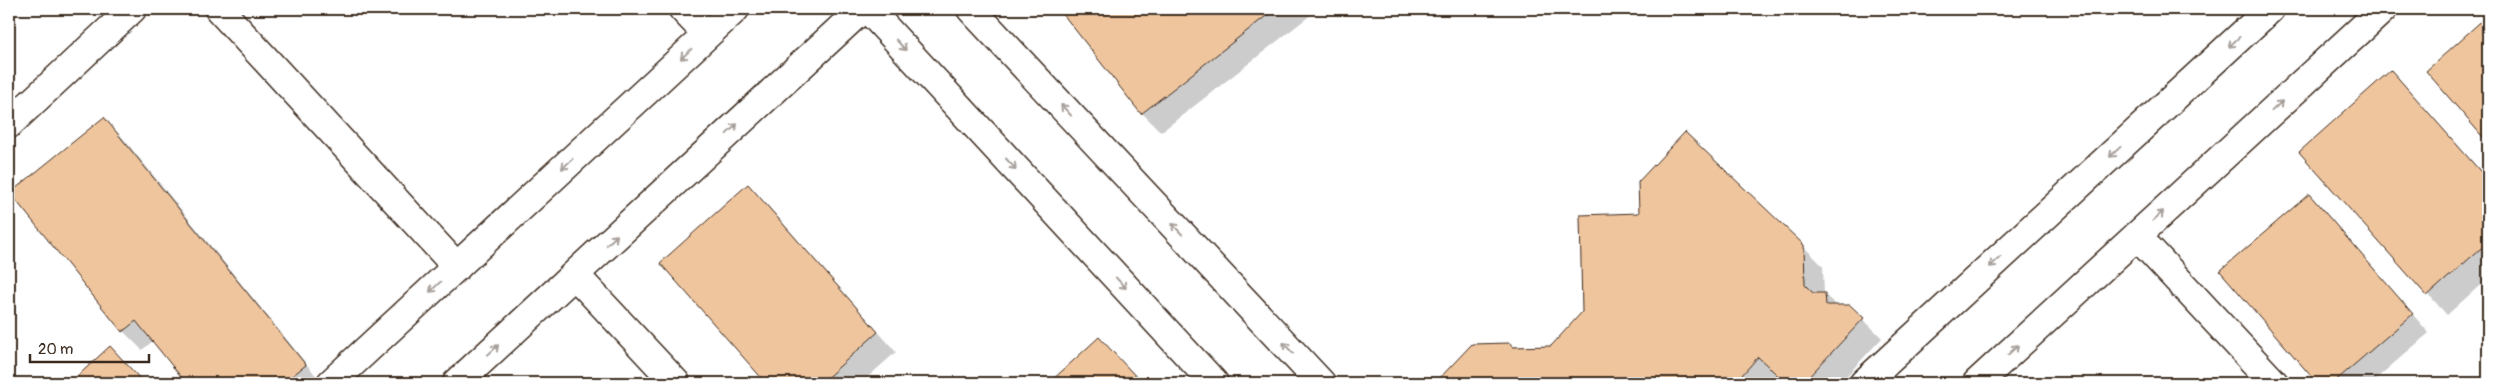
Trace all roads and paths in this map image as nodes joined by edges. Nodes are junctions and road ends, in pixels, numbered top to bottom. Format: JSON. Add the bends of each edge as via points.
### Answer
{"nodes":[{"id":1,"x":132,"y":9,"type":"edge"},
{"id":2,"x":219,"y":9,"type":"edge"},
{"id":3,"x":683,"y":9,"type":"edge"},
{"id":4,"x":735,"y":9,"type":"edge"},
{"id":5,"x":862,"y":9,"type":"edge"},
{"id":6,"x":868,"y":9,"type":"edge"},
{"id":7,"x":971,"y":9,"type":"edge"},
{"id":8,"x":2270,"y":9,"type":"edge"},
{"id":9,"x":2383,"y":9,"type":"edge"},
{"id":10,"x":707,"y":34,"type":"junction"},
{"id":11,"x":9,"y":124,"type":"edge"},
{"id":12,"x":2136,"y":236,"type":"junction"},
{"id":13,"x":457,"y":267,"type":"junction"},
{"id":14,"x":575,"y":275,"type":"junction"},
{"id":15,"x":332,"y":383,"type":"edge"},
{"id":16,"x":457,"y":383,"type":"edge"},
{"id":17,"x":676,"y":383,"type":"edge"},
{"id":18,"x":1214,"y":383,"type":"edge"},
{"id":19,"x":1321,"y":383,"type":"edge"},
{"id":20,"x":1864,"y":383,"type":"edge"},
{"id":21,"x":1977,"y":383,"type":"edge"},
{"id":22,"x":2274,"y":383,"type":"edge"}],
"edges":[{"from":1,"to":11,"type":"street"},
{"from":2,"to":13,"type":"street"},
{"from":3,"to":10,"type":"street"},
{"from":4,"to":10,"type":"street"},
{"from":14,"to":5,"type":"street","one_way":true},
{"from":6,"to":18,"type":"street","one_way":true},
{"from":19,"to":7,"type":"street","one_way":true},
{"from":8,"to":20,"type":"street","one_way":true},
{"from":12,"to":9,"type":"street","one_way":true},
{"from":10,"to":13,"type":"street","one_way":true},
{"from":21,"to":12,"type":"street","one_way":true},
{"from":12,"to":22,"type":"street"},
{"from":13,"to":15,"type":"street","one_way":true},
{"from":16,"to":14,"type":"street","one_way":true},
{"from":14,"to":17,"type":"street"}]}
